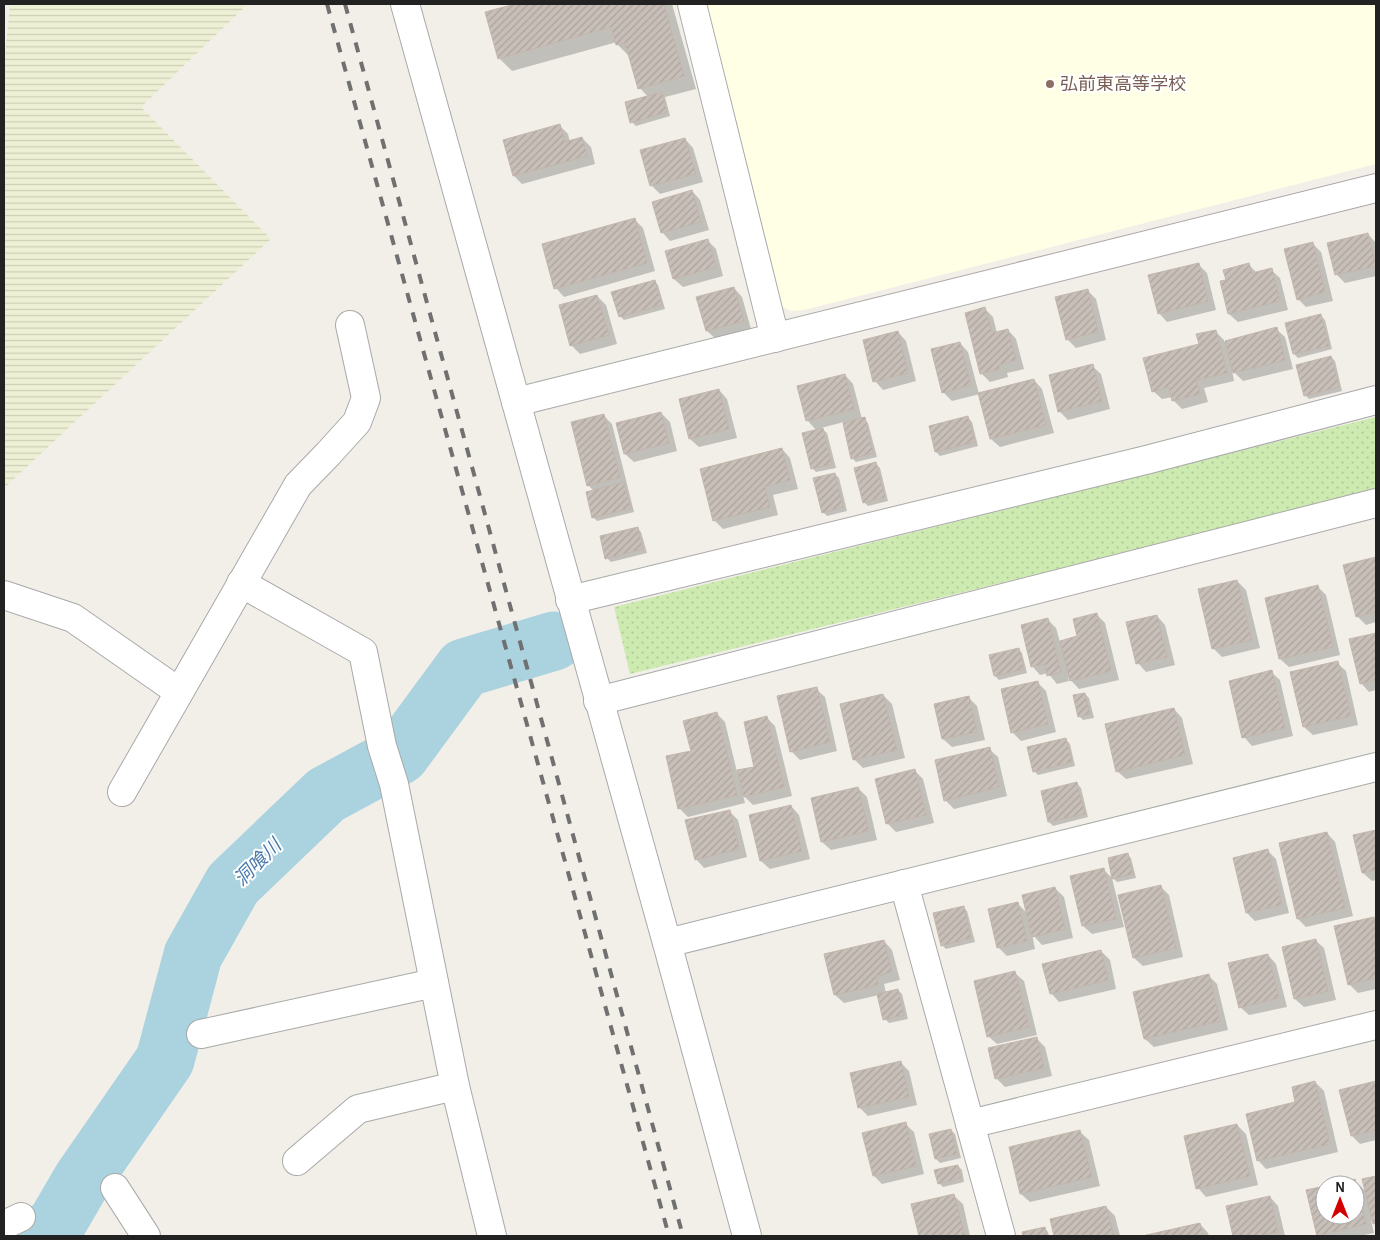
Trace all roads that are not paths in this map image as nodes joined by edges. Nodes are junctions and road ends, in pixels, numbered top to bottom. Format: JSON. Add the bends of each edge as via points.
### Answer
{"nodes":[{"id":1,"x":405,"y":4,"type":"edge"},
{"id":2,"x":692,"y":4,"type":"edge"},
{"id":3,"x":1376,"y":188,"type":"edge"},
{"id":4,"x":350,"y":325,"type":"dead end"},
{"id":5,"x":775,"y":338,"type":"junction"},
{"id":6,"x":1376,"y":400,"type":"edge"},
{"id":7,"x":516,"y":402,"type":"junction"},
{"id":8,"x":1376,"y":503,"type":"edge"},
{"id":9,"x":241,"y":583,"type":"junction"},
{"id":10,"x":4,"y":595,"type":"edge"},
{"id":11,"x":570,"y":600,"type":"junction"},
{"id":12,"x":179,"y":692,"type":"junction"},
{"id":13,"x":598,"y":701,"type":"junction"},
{"id":14,"x":1376,"y":767,"type":"edge"},
{"id":15,"x":122,"y":792,"type":"dead end"},
{"id":16,"x":904,"y":884,"type":"junction"},
{"id":17,"x":667,"y":943,"type":"junction"},
{"id":18,"x":434,"y":983,"type":"junction"},
{"id":19,"x":1376,"y":1025,"type":"edge"},
{"id":20,"x":200,"y":1034,"type":"dead end"},
{"id":21,"x":455,"y":1086,"type":"junction"},
{"id":22,"x":970,"y":1124,"type":"junction"},
{"id":23,"x":296,"y":1161,"type":"dead end"},
{"id":24,"x":114,"y":1188,"type":"dead end"},
{"id":25,"x":146,"y":1236,"type":"edge"},
{"id":26,"x":492,"y":1236,"type":"edge"},
{"id":27,"x":747,"y":1236,"type":"edge"},
{"id":28,"x":1001,"y":1236,"type":"edge"}],
"edges":[{"from":1,"to":7,"type":"street"},
{"from":2,"to":5,"type":"street"},
{"from":3,"to":5,"type":"street"},
{"from":4,"to":9,"type":"street","via":[[366,398],[358,422],[298,485]]},
{"from":5,"to":7,"type":"street"},
{"from":6,"to":11,"type":"street","via":[[1146,460]]},
{"from":7,"to":11,"type":"street"},
{"from":8,"to":13,"type":"street"},
{"from":9,"to":12,"type":"street"},
{"from":9,"to":18,"type":"street","via":[[363,652],[382,746],[394,784]]},
{"from":10,"to":12,"type":"street","via":[[73,618]]},
{"from":11,"to":13,"type":"street"},
{"from":12,"to":15,"type":"street"},
{"from":13,"to":17,"type":"street"},
{"from":14,"to":16,"type":"street"},
{"from":16,"to":17,"type":"street"},
{"from":16,"to":22,"type":"street"},
{"from":17,"to":27,"type":"street"},
{"from":18,"to":20,"type":"street"},
{"from":18,"to":21,"type":"street"},
{"from":19,"to":22,"type":"street"},
{"from":21,"to":23,"type":"street","via":[[358,1109]]},
{"from":21,"to":26,"type":"street"},
{"from":22,"to":28,"type":"street"},
{"from":24,"to":25,"type":"street"}]}
